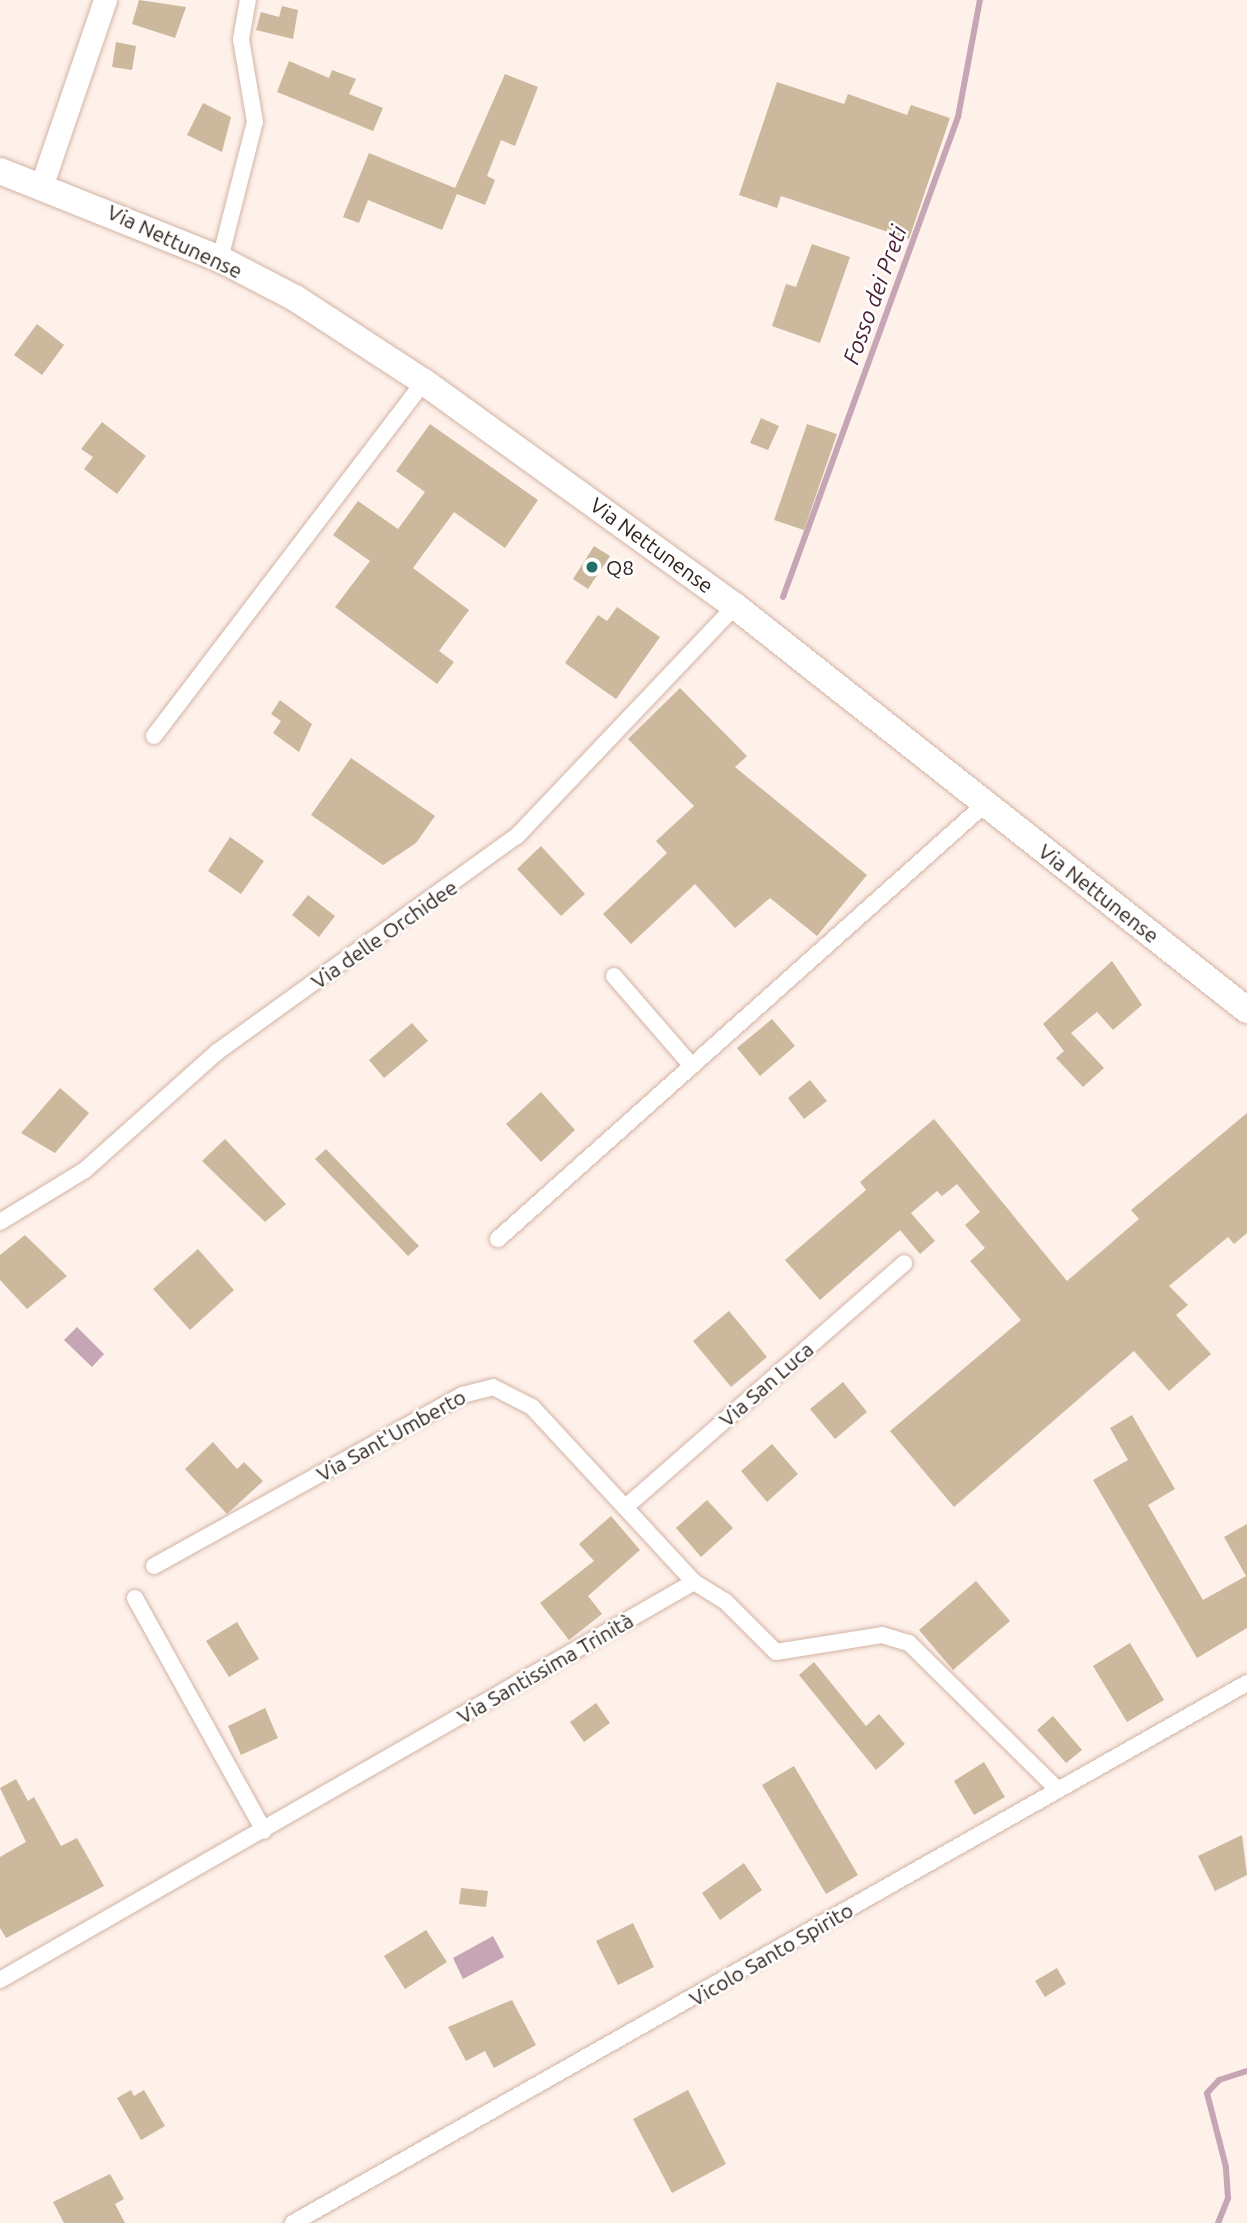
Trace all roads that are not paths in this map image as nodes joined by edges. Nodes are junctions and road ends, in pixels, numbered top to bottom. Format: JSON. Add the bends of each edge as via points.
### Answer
{"nodes":[{"id":1,"x":105,"y":0,"type":"edge"},
{"id":2,"x":248,"y":0,"type":"edge"},
{"id":3,"x":0,"y":171,"type":"edge"},
{"id":4,"x":42,"y":184,"type":"junction"},
{"id":5,"x":220,"y":259,"type":"junction"},
{"id":6,"x":424,"y":382,"type":"junction"},
{"id":7,"x":735,"y":606,"type":"junction"},
{"id":8,"x":154,"y":736,"type":"dead end"},
{"id":9,"x":985,"y":804,"type":"junction"},
{"id":10,"x":614,"y":976,"type":"dead end"},
{"id":11,"x":1247,"y":1010,"type":"edge"},
{"id":12,"x":692,"y":1066,"type":"junction"},
{"id":13,"x":0,"y":1222,"type":"edge"},
{"id":14,"x":498,"y":1239,"type":"dead end"},
{"id":15,"x":904,"y":1263,"type":"dead end"},
{"id":16,"x":628,"y":1505,"type":"junction"},
{"id":17,"x":154,"y":1566,"type":"dead end"},
{"id":18,"x":694,"y":1582,"type":"junction"},
{"id":19,"x":135,"y":1598,"type":"dead end"},
{"id":20,"x":1247,"y":1683,"type":"edge"},
{"id":21,"x":1058,"y":1790,"type":"junction"},
{"id":22,"x":264,"y":1831,"type":"junction"},
{"id":23,"x":0,"y":1980,"type":"edge"},
{"id":24,"x":293,"y":2223,"type":"edge"}],
"edges":[{"from":1,"to":4,"type":"street"},
{"from":2,"to":5,"type":"street","via":[[241,39],[255,122]]},
{"from":3,"to":4,"type":"main road","name":"Via Nettunense"},
{"from":4,"to":5,"type":"main road","name":"Via Nettunense"},
{"from":5,"to":6,"type":"main road","name":"Via Nettunense","via":[[295,298]]},
{"from":6,"to":7,"type":"main road","name":"Via Nettunense"},
{"from":6,"to":8,"type":"street"},
{"from":7,"to":9,"type":"main road","name":"Via Nettunense"},
{"from":7,"to":13,"type":"street","name":"Via delle Orchidee","via":[[516,836],[236,1038],[85,1170]]},
{"from":9,"to":11,"type":"main road","name":"Via Nettunense"},
{"from":9,"to":12,"type":"street"},
{"from":10,"to":12,"type":"street"},
{"from":12,"to":14,"type":"street"},
{"from":15,"to":16,"type":"street","name":"Via San Luca"},
{"from":16,"to":17,"type":"street","name":"Via Sant'Umberto","via":[[526,1402],[486,1387]]},
{"from":16,"to":18,"type":"street","name":"Via Sant'Umberto"},
{"from":18,"to":21,"type":"street","via":[[725,1601],[776,1652],[882,1635],[909,1643]]},
{"from":18,"to":22,"type":"street","name":"Via Santissima Trinità"},
{"from":19,"to":22,"type":"street"},
{"from":20,"to":21,"type":"street","name":"Vicolo Santo Spirito"},
{"from":21,"to":24,"type":"street","name":"Vicolo Santo Spirito"},
{"from":22,"to":23,"type":"street","name":"Via Santissima Trinità"}]}
